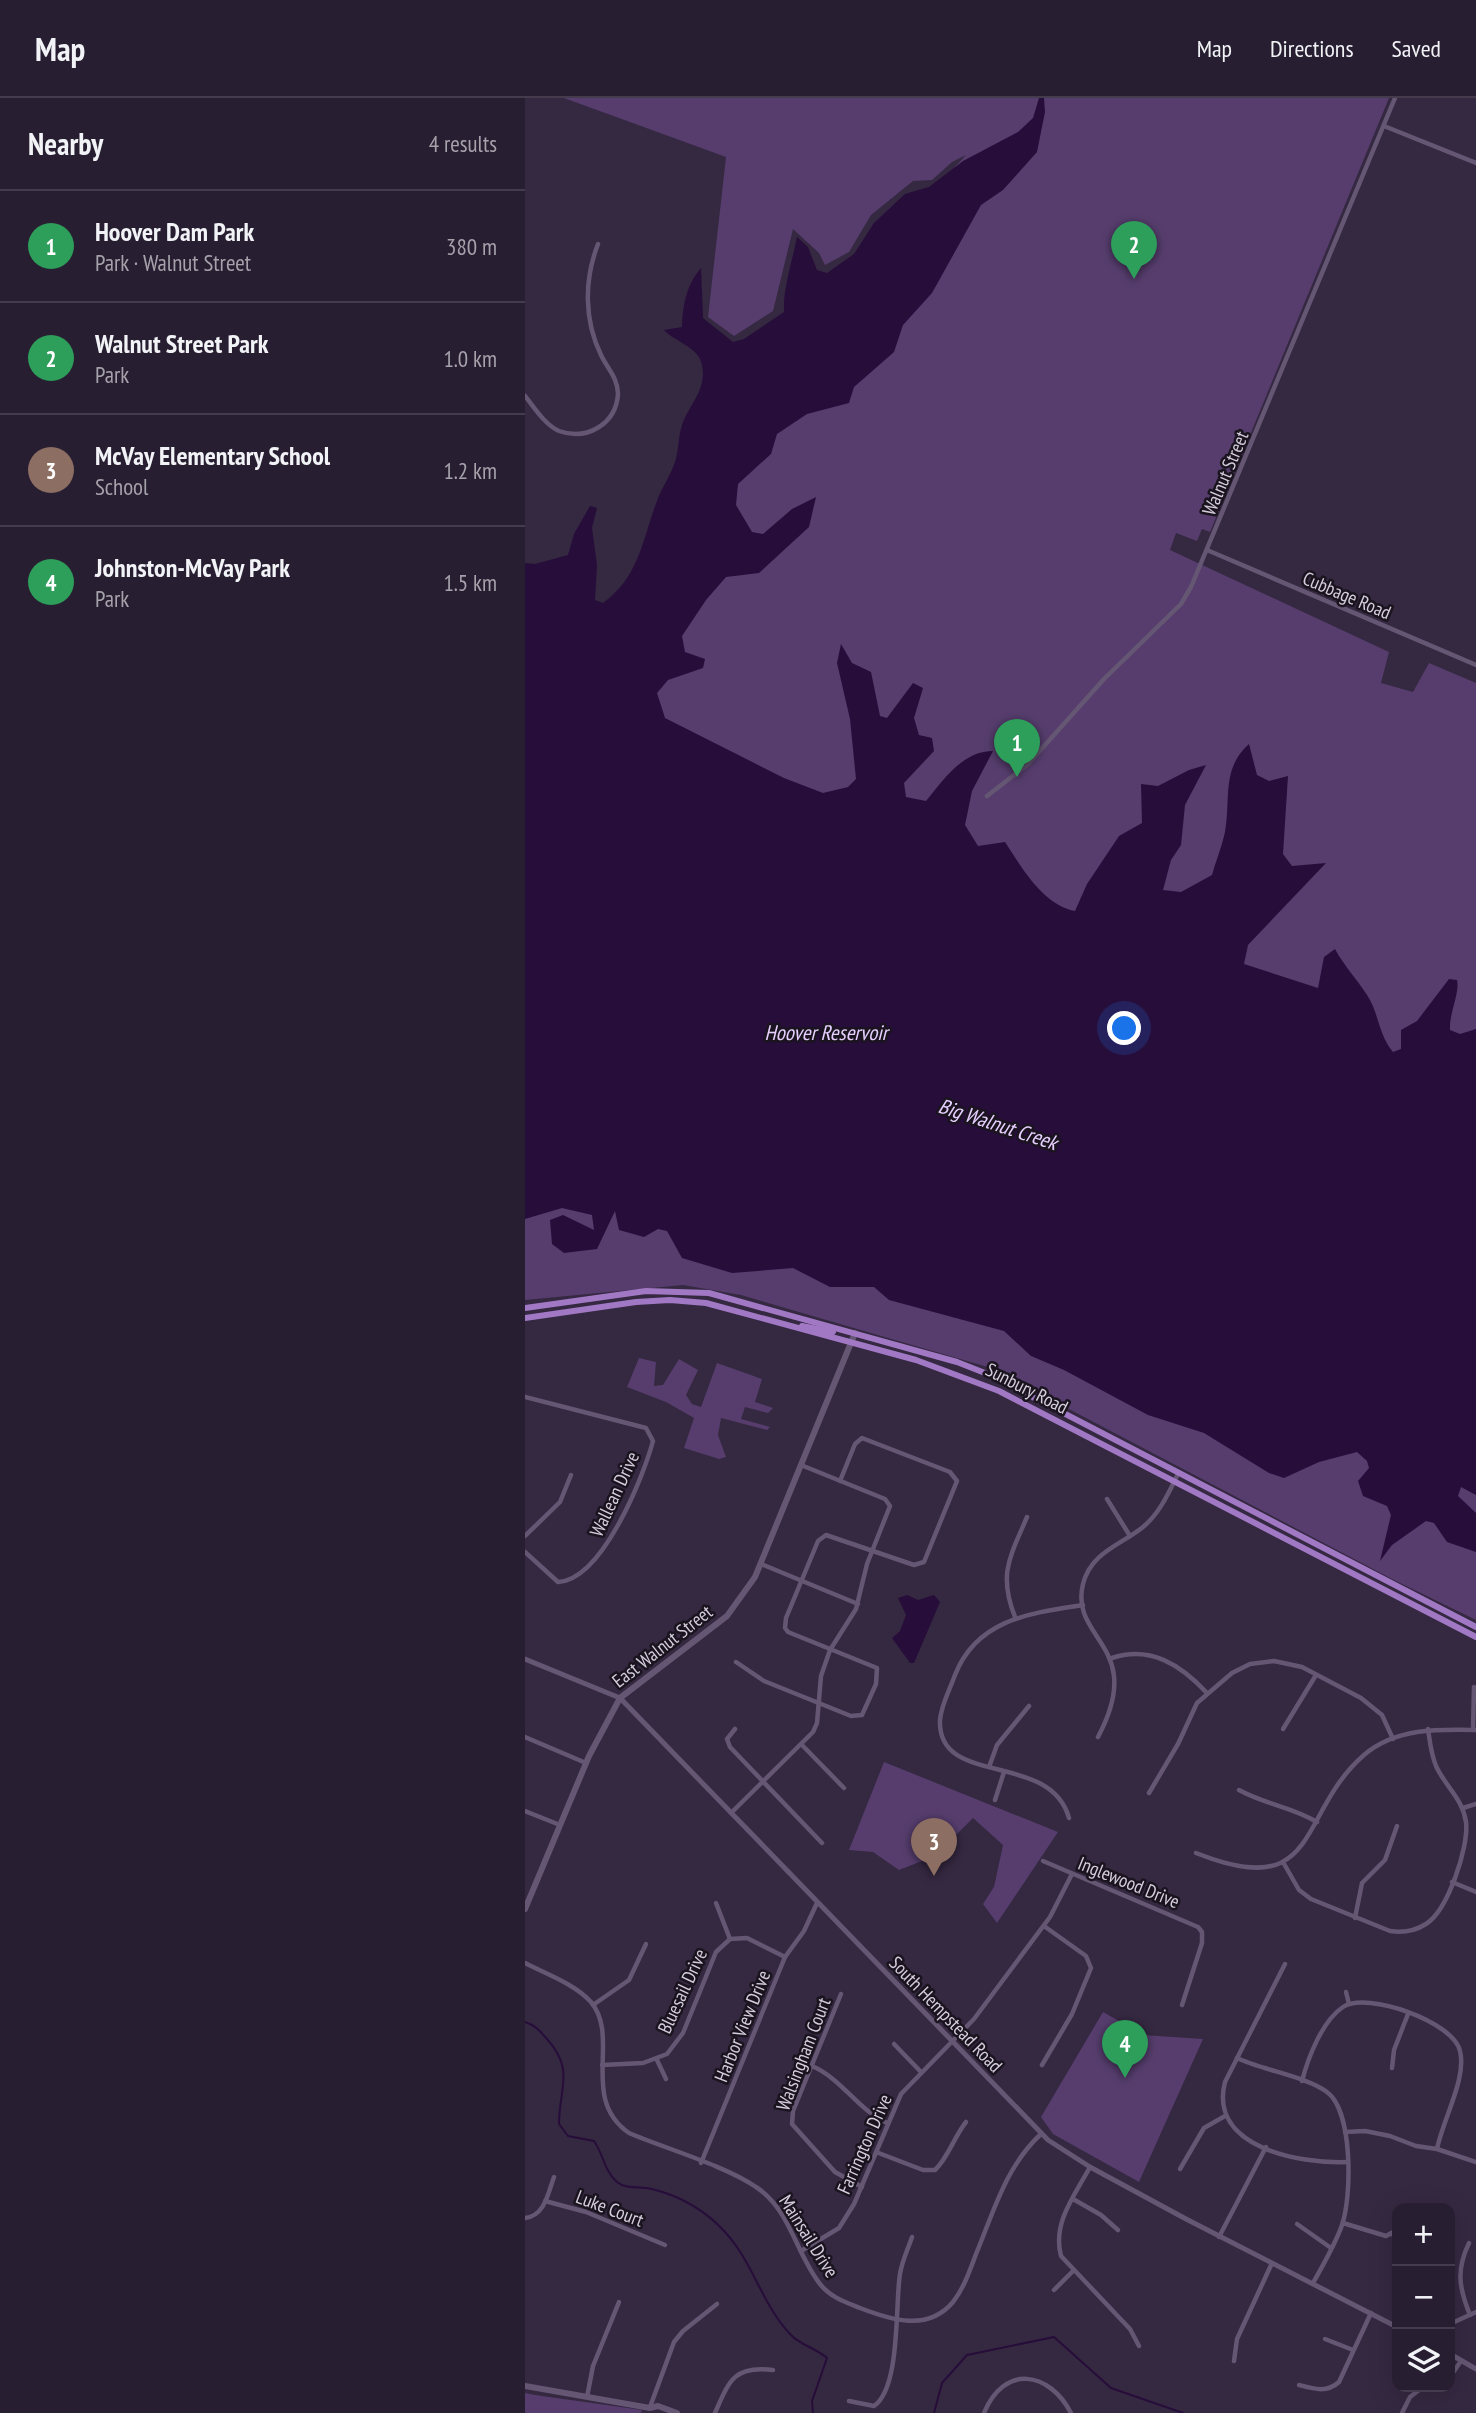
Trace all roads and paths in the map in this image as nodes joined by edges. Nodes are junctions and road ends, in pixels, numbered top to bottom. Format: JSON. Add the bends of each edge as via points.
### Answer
{"nodes":[{"id":1,"x":1395,"y":98,"type":"edge"},
{"id":2,"x":1384,"y":126,"type":"junction"},
{"id":3,"x":1476,"y":163,"type":"edge"},
{"id":4,"x":598,"y":244,"type":"dead end"},
{"id":5,"x":525,"y":396,"type":"edge"},
{"id":6,"x":1207,"y":550,"type":"junction"},
{"id":7,"x":1476,"y":665,"type":"edge"},
{"id":8,"x":987,"y":796,"type":"dead end"},
{"id":9,"x":525,"y":1308,"type":"edge"},
{"id":10,"x":525,"y":1318,"type":"edge"},
{"id":11,"x":796,"y":1326,"type":"junction"},
{"id":12,"x":855,"y":1333,"type":"junction"},
{"id":13,"x":852,"y":1341,"type":"junction"},
{"id":14,"x":939,"y":1357,"type":"junction"},
{"id":15,"x":525,"y":1397,"type":"edge"},
{"id":16,"x":1123,"y":1456,"type":"junction"},
{"id":17,"x":801,"y":1465,"type":"junction"},
{"id":18,"x":1178,"y":1474,"type":"junction"},
{"id":19,"x":571,"y":1475,"type":"dead end"},
{"id":20,"x":840,"y":1481,"type":"junction"},
{"id":21,"x":1174,"y":1481,"type":"junction"},
{"id":22,"x":1225,"y":1498,"type":"junction"},
{"id":23,"x":1107,"y":1499,"type":"dead end"},
{"id":24,"x":1027,"y":1517,"type":"dead end"},
{"id":25,"x":525,"y":1536,"type":"edge"},
{"id":26,"x":1130,"y":1536,"type":"junction"},
{"id":27,"x":872,"y":1550,"type":"junction"},
{"id":28,"x":525,"y":1552,"type":"edge"},
{"id":29,"x":761,"y":1564,"type":"junction"},
{"id":30,"x":802,"y":1581,"type":"junction"},
{"id":31,"x":858,"y":1604,"type":"junction"},
{"id":32,"x":1083,"y":1605,"type":"junction"},
{"id":33,"x":1015,"y":1617,"type":"junction"},
{"id":34,"x":1476,"y":1627,"type":"edge"},
{"id":35,"x":1476,"y":1637,"type":"edge"},
{"id":36,"x":830,"y":1650,"type":"junction"},
{"id":37,"x":1112,"y":1658,"type":"junction"},
{"id":38,"x":525,"y":1659,"type":"edge"},
{"id":39,"x":737,"y":1662,"type":"dead end"},
{"id":40,"x":1316,"y":1675,"type":"junction"},
{"id":41,"x":1474,"y":1687,"type":"dead end"},
{"id":42,"x":1207,"y":1693,"type":"junction"},
{"id":43,"x":620,"y":1698,"type":"junction"},
{"id":44,"x":820,"y":1703,"type":"junction"},
{"id":45,"x":1029,"y":1706,"type":"dead end"},
{"id":46,"x":735,"y":1729,"type":"dead end"},
{"id":47,"x":1428,"y":1729,"type":"junction"},
{"id":48,"x":1283,"y":1730,"type":"dead end"},
{"id":49,"x":1475,"y":1730,"type":"edge"},
{"id":50,"x":942,"y":1734,"type":"junction"},
{"id":51,"x":936,"y":1736,"type":"dead end"},
{"id":52,"x":525,"y":1737,"type":"edge"},
{"id":53,"x":1098,"y":1737,"type":"dead end"},
{"id":54,"x":1393,"y":1739,"type":"junction"},
{"id":55,"x":802,"y":1745,"type":"junction"},
{"id":56,"x":586,"y":1763,"type":"junction"},
{"id":57,"x":989,"y":1767,"type":"junction"},
{"id":58,"x":1004,"y":1772,"type":"junction"},
{"id":59,"x":764,"y":1783,"type":"junction"},
{"id":60,"x":844,"y":1788,"type":"dead end"},
{"id":61,"x":1239,"y":1790,"type":"dead end"},
{"id":62,"x":1149,"y":1793,"type":"dead end"},
{"id":63,"x":995,"y":1800,"type":"dead end"},
{"id":64,"x":1476,"y":1804,"type":"edge"},
{"id":65,"x":1463,"y":1808,"type":"junction"},
{"id":66,"x":525,"y":1811,"type":"edge"},
{"id":67,"x":731,"y":1814,"type":"junction"},
{"id":68,"x":1069,"y":1818,"type":"dead end"},
{"id":69,"x":1317,"y":1822,"type":"junction"},
{"id":70,"x":560,"y":1825,"type":"junction"},
{"id":71,"x":1397,"y":1826,"type":"dead end"},
{"id":72,"x":822,"y":1843,"type":"dead end"},
{"id":73,"x":1196,"y":1853,"type":"dead end"},
{"id":74,"x":1043,"y":1861,"type":"dead end"},
{"id":75,"x":1283,"y":1862,"type":"junction"},
{"id":76,"x":1072,"y":1874,"type":"junction"},
{"id":77,"x":1452,"y":1882,"type":"junction"},
{"id":78,"x":529,"y":1889,"type":"edge"},
{"id":79,"x":1476,"y":1892,"type":"edge"},
{"id":80,"x":716,"y":1903,"type":"dead end"},
{"id":81,"x":817,"y":1903,"type":"junction"},
{"id":82,"x":525,"y":1909,"type":"edge"},
{"id":83,"x":1356,"y":1918,"type":"junction"},
{"id":84,"x":1044,"y":1926,"type":"junction"},
{"id":85,"x":730,"y":1939,"type":"junction"},
{"id":86,"x":646,"y":1944,"type":"dead end"},
{"id":87,"x":785,"y":1957,"type":"junction"},
{"id":88,"x":525,"y":1963,"type":"edge"},
{"id":89,"x":1285,"y":1964,"type":"dead end"},
{"id":90,"x":1346,"y":1992,"type":"dead end"},
{"id":91,"x":841,"y":1994,"type":"dead end"},
{"id":92,"x":593,"y":2004,"type":"junction"},
{"id":93,"x":1349,"y":2004,"type":"junction"},
{"id":94,"x":1182,"y":2005,"type":"dead end"},
{"id":95,"x":1408,"y":2014,"type":"junction"},
{"id":96,"x":952,"y":2043,"type":"junction"},
{"id":97,"x":894,"y":2044,"type":"dead end"},
{"id":98,"x":1237,"y":2058,"type":"junction"},
{"id":99,"x":657,"y":2060,"type":"junction"},
{"id":100,"x":602,"y":2065,"type":"junction"},
{"id":101,"x":1042,"y":2065,"type":"dead end"},
{"id":102,"x":812,"y":2066,"type":"junction"},
{"id":103,"x":1392,"y":2068,"type":"dead end"},
{"id":104,"x":921,"y":2072,"type":"junction"},
{"id":105,"x":666,"y":2079,"type":"dead end"},
{"id":106,"x":1302,"y":2081,"type":"junction"},
{"id":107,"x":1225,"y":2116,"type":"junction"},
{"id":108,"x":965,"y":2122,"type":"dead end"},
{"id":109,"x":887,"y":2123,"type":"junction"},
{"id":110,"x":1345,"y":2132,"type":"junction"},
{"id":111,"x":1041,"y":2134,"type":"junction"},
{"id":112,"x":1266,"y":2147,"type":"junction"},
{"id":113,"x":1437,"y":2149,"type":"junction"},
{"id":114,"x":876,"y":2152,"type":"junction"},
{"id":115,"x":1347,"y":2162,"type":"junction"},
{"id":116,"x":1476,"y":2162,"type":"edge"},
{"id":117,"x":701,"y":2163,"type":"junction"},
{"id":118,"x":1090,"y":2167,"type":"junction"},
{"id":119,"x":1180,"y":2169,"type":"dead end"},
{"id":120,"x":554,"y":2177,"type":"dead end"},
{"id":121,"x":862,"y":2187,"type":"junction"},
{"id":122,"x":1073,"y":2199,"type":"junction"},
{"id":123,"x":545,"y":2201,"type":"junction"},
{"id":124,"x":525,"y":2218,"type":"edge"},
{"id":125,"x":1343,"y":2223,"type":"junction"},
{"id":126,"x":1297,"y":2224,"type":"dead end"},
{"id":127,"x":1118,"y":2230,"type":"dead end"},
{"id":128,"x":1392,"y":2233,"type":"edge"},
{"id":129,"x":1219,"y":2236,"type":"junction"},
{"id":130,"x":912,"y":2237,"type":"dead end"},
{"id":131,"x":1469,"y":2243,"type":"dead end"},
{"id":132,"x":665,"y":2245,"type":"dead end"},
{"id":133,"x":1331,"y":2248,"type":"junction"},
{"id":134,"x":801,"y":2251,"type":"junction"},
{"id":135,"x":1272,"y":2263,"type":"junction"},
{"id":136,"x":1073,"y":2271,"type":"junction"},
{"id":137,"x":1313,"y":2283,"type":"junction"},
{"id":138,"x":1054,"y":2290,"type":"dead end"},
{"id":139,"x":619,"y":2302,"type":"dead end"},
{"id":140,"x":717,"y":2304,"type":"dead end"},
{"id":141,"x":1371,"y":2313,"type":"junction"},
{"id":142,"x":1473,"y":2314,"type":"edge"},
{"id":143,"x":899,"y":2322,"type":"junction"},
{"id":144,"x":1455,"y":2322,"type":"edge"},
{"id":145,"x":1392,"y":2324,"type":"edge"},
{"id":146,"x":1325,"y":2339,"type":"dead end"},
{"id":147,"x":1139,"y":2346,"type":"dead end"},
{"id":148,"x":1353,"y":2350,"type":"junction"},
{"id":149,"x":1455,"y":2357,"type":"edge"},
{"id":150,"x":1234,"y":2361,"type":"dead end"},
{"id":151,"x":1461,"y":2361,"type":"junction"},
{"id":152,"x":1476,"y":2369,"type":"edge"},
{"id":153,"x":773,"y":2370,"type":"dead end"},
{"id":154,"x":1455,"y":2370,"type":"edge"},
{"id":155,"x":1299,"y":2385,"type":"dead end"},
{"id":156,"x":525,"y":2386,"type":"edge"},
{"id":157,"x":1416,"y":2392,"type":"edge"},
{"id":158,"x":587,"y":2397,"type":"junction"},
{"id":159,"x":849,"y":2402,"type":"dead end"},
{"id":160,"x":652,"y":2411,"type":"edge"},
{"id":161,"x":677,"y":2413,"type":"edge"},
{"id":162,"x":715,"y":2413,"type":"edge"},
{"id":163,"x":984,"y":2413,"type":"edge"},
{"id":164,"x":1071,"y":2413,"type":"edge"},
{"id":165,"x":1402,"y":2413,"type":"edge"}],
"edges":[{"from":1,"to":2,"type":"street","name":"Walnut Street"},
{"from":2,"to":3,"type":"street"},
{"from":2,"to":6,"type":"street","name":"Walnut Street"},
{"from":4,"to":5,"type":"street","via":[[587,284],[590,321],[600,354],[616,380],[615,408],[597,430],[583,435],[558,430]]},
{"from":6,"to":7,"type":"street","name":"Cubbage Road"},
{"from":6,"to":8,"type":"street","name":"Walnut Street","via":[[1181,604],[1104,679],[1028,764]]},
{"from":9,"to":12,"type":"main road","name":"Sunbury Road","via":[[680,1290],[729,1298]]},
{"from":10,"to":11,"type":"main road","name":"Sunbury Road","via":[[670,1300],[732,1308]]},
{"from":11,"to":12,"type":"main road"},
{"from":11,"to":13,"type":"main road","name":"Sunbury Road"},
{"from":12,"to":13,"type":"main road","name":"East Walnut Street"},
{"from":12,"to":14,"type":"main road","name":"Sunbury Road"},
{"from":13,"to":14,"type":"main road","via":[[917,1357]]},
{"from":13,"to":16,"type":"main road","name":"Sunbury Road","via":[[972,1378]]},
{"from":13,"to":17,"type":"main road","name":"East Walnut Street"},
{"from":14,"to":18,"type":"main road","name":"Sunbury Road","via":[[990,1375]]},
{"from":15,"to":28,"type":"street","name":"Wallean Drive","via":[[646,1428],[652,1435],[618,1529],[606,1547],[567,1580],[558,1582]]},
{"from":16,"to":18,"type":"main road"},
{"from":16,"to":21,"type":"main road","name":"Sunbury Road"},
{"from":17,"to":20,"type":"street"},
{"from":17,"to":29,"type":"main road","name":"East Walnut Street"},
{"from":18,"to":21,"type":"street"},
{"from":18,"to":22,"type":"main road","name":"Sunbury Road"},
{"from":19,"to":25,"type":"street","via":[[560,1502]]},
{"from":20,"to":27,"type":"street","via":[[889,1504]]},
{"from":20,"to":27,"type":"street","via":[[862,1438],[956,1478],[957,1485],[921,1565]]},
{"from":21,"to":22,"type":"main road"},
{"from":21,"to":26,"type":"street","via":[[1154,1516]]},
{"from":21,"to":35,"type":"main road","name":"Sunbury Road"},
{"from":22,"to":34,"type":"main road","name":"Sunbury Road"},
{"from":23,"to":26,"type":"street"},
{"from":24,"to":33,"type":"street","via":[[1006,1572],[1006,1592]]},
{"from":26,"to":32,"type":"street","via":[[1092,1564],[1084,1582]]},
{"from":27,"to":30,"type":"street","via":[[821,1537]]},
{"from":27,"to":31,"type":"street"},
{"from":29,"to":30,"type":"street"},
{"from":29,"to":43,"type":"main road","name":"East Walnut Street","via":[[727,1616]]},
{"from":30,"to":31,"type":"street"},
{"from":30,"to":36,"type":"street","via":[[785,1628]]},
{"from":31,"to":36,"type":"street"},
{"from":32,"to":33,"type":"street"},
{"from":32,"to":37,"type":"street"},
{"from":33,"to":50,"type":"street","via":[[988,1631],[964,1658],[941,1713]]},
{"from":36,"to":44,"type":"street","via":[[821,1676]]},
{"from":36,"to":44,"type":"street","via":[[874,1666],[879,1674],[859,1717]]},
{"from":37,"to":42,"type":"street","via":[[1135,1652],[1151,1655],[1184,1670]]},
{"from":37,"to":53,"type":"street","via":[[1116,1691]]},
{"from":38,"to":43,"type":"street","name":"South Hempstead Road"},
{"from":39,"to":44,"type":"street","via":[[764,1681]]},
{"from":40,"to":42,"type":"street","via":[[1288,1663],[1260,1662],[1241,1668]]},
{"from":40,"to":48,"type":"street"},
{"from":40,"to":54,"type":"street","via":[[1377,1708]]},
{"from":41,"to":49,"type":"street"},
{"from":42,"to":62,"type":"street","via":[[1192,1710]]},
{"from":43,"to":56,"type":"main road","name":"East Walnut Street"},
{"from":43,"to":67,"type":"street","name":"South Hempstead Road"},
{"from":44,"to":55,"type":"street","via":[[817,1723]]},
{"from":45,"to":57,"type":"street","via":[[997,1745]]},
{"from":46,"to":59,"type":"street","via":[[727,1737],[728,1745]]},
{"from":47,"to":49,"type":"street"},
{"from":47,"to":54,"type":"street"},
{"from":47,"to":65,"type":"street","via":[[1437,1768]]},
{"from":50,"to":51,"type":"street"},
{"from":50,"to":57,"type":"street","via":[[955,1754]]},
{"from":52,"to":56,"type":"street"},
{"from":54,"to":69,"type":"street","via":[[1365,1754],[1347,1773]]},
{"from":55,"to":59,"type":"street"},
{"from":55,"to":60,"type":"street"},
{"from":56,"to":70,"type":"main road","name":"East Walnut Street"},
{"from":57,"to":58,"type":"street"},
{"from":58,"to":63,"type":"street"},
{"from":58,"to":68,"type":"street","via":[[1039,1781],[1058,1793]]},
{"from":59,"to":67,"type":"street"},
{"from":59,"to":72,"type":"street"},
{"from":61,"to":69,"type":"street"},
{"from":64,"to":65,"type":"street"},
{"from":65,"to":77,"type":"street","via":[[1466,1844]]},
{"from":66,"to":70,"type":"street"},
{"from":67,"to":81,"type":"street","name":"South Hempstead Road"},
{"from":69,"to":75,"type":"street"},
{"from":70,"to":78,"type":"main road","name":"East Walnut Street"},
{"from":71,"to":83,"type":"street","via":[[1385,1860],[1362,1883]]},
{"from":73,"to":75,"type":"street","via":[[1235,1867],[1258,1869]]},
{"from":74,"to":76,"type":"street","name":"Inglewood Drive"},
{"from":75,"to":83,"type":"street","via":[[1299,1890]]},
{"from":76,"to":84,"type":"street","name":"Farrington Drive"},
{"from":76,"to":94,"type":"street","name":"Inglewood Drive","via":[[1192,1923],[1202,1933]]},
{"from":77,"to":79,"type":"street"},
{"from":77,"to":83,"type":"street","via":[[1437,1915],[1416,1929],[1390,1931]]},
{"from":78,"to":82,"type":"main road","name":"East Walnut Street"},
{"from":80,"to":85,"type":"street"},
{"from":81,"to":87,"type":"street","name":"Harbor View Drive"},
{"from":81,"to":96,"type":"street","name":"South Hempstead Road"},
{"from":84,"to":96,"type":"street","name":"Farrington Drive"},
{"from":84,"to":101,"type":"street","via":[[1086,1956],[1091,1968],[1078,2002]]},
{"from":85,"to":87,"type":"street","name":"Bluesail Drive","via":[[747,1938]]},
{"from":85,"to":99,"type":"street","name":"Bluesail Drive","via":[[716,1952],[683,2033]]},
{"from":86,"to":92,"type":"street","via":[[629,1980]]},
{"from":87,"to":117,"type":"street","name":"Harbor View Drive"},
{"from":88,"to":92,"type":"street"},
{"from":89,"to":98,"type":"street"},
{"from":90,"to":93,"type":"street"},
{"from":91,"to":102,"type":"street","name":"Walsingham Court"},
{"from":92,"to":100,"type":"street","name":"Mainsail Drive","via":[[600,2026]]},
{"from":93,"to":95,"type":"street","via":[[1365,2001]]},
{"from":93,"to":106,"type":"street","via":[[1327,2025]]},
{"from":95,"to":103,"type":"street"},
{"from":95,"to":113,"type":"street","via":[[1454,2037],[1461,2054],[1459,2080]]},
{"from":96,"to":104,"type":"street","name":"Farrington Drive"},
{"from":96,"to":111,"type":"street","name":"South Hempstead Road"},
{"from":97,"to":104,"type":"street"},
{"from":98,"to":106,"type":"street"},
{"from":98,"to":107,"type":"street","via":[[1221,2095]]},
{"from":99,"to":100,"type":"street","name":"Bluesail Drive"},
{"from":99,"to":105,"type":"street"},
{"from":100,"to":117,"type":"street","name":"Mainsail Drive","via":[[608,2113],[618,2125]]},
{"from":102,"to":109,"type":"street","via":[[830,2076],[870,2115]]},
{"from":102,"to":121,"type":"street","name":"Walsingham Court","via":[[792,2124],[835,2172]]},
{"from":104,"to":109,"type":"street","name":"Farrington Drive","via":[[901,2094]]},
{"from":106,"to":110,"type":"street","via":[[1333,2096],[1343,2114]]},
{"from":107,"to":112,"type":"street","via":[[1237,2132]]},
{"from":107,"to":119,"type":"street","via":[[1199,2134]]},
{"from":108,"to":114,"type":"street","via":[[935,2170],[923,2170]]},
{"from":109,"to":114,"type":"street","name":"Farrington Drive"},
{"from":110,"to":113,"type":"street","via":[[1365,2131]]},
{"from":110,"to":115,"type":"street"},
{"from":111,"to":118,"type":"street","name":"South Hempstead Road"},
{"from":111,"to":143,"type":"street","via":[[1010,2170],[952,2303],[931,2318]]},
{"from":112,"to":115,"type":"street","via":[[1303,2161]]},
{"from":112,"to":129,"type":"street"},
{"from":113,"to":116,"type":"street"},
{"from":114,"to":121,"type":"street","name":"Farrington Drive"},
{"from":115,"to":125,"type":"street"},
{"from":117,"to":134,"type":"street","name":"Mainsail Drive","via":[[749,2183],[767,2196]]},
{"from":118,"to":122,"type":"street"},
{"from":118,"to":129,"type":"street","name":"South Hempstead Road"},
{"from":120,"to":123,"type":"street"},
{"from":121,"to":134,"type":"street","name":"Farrington Drive","via":[[839,2228]]},
{"from":122,"to":127,"type":"street"},
{"from":122,"to":136,"type":"street","via":[[1061,2221],[1057,2243]]},
{"from":123,"to":124,"type":"street","via":[[537,2216]]},
{"from":123,"to":132,"type":"street","name":"Luke Court","via":[[586,2212]]},
{"from":125,"to":128,"type":"street","via":[[1381,2235]]},
{"from":125,"to":133,"type":"street"},
{"from":126,"to":133,"type":"street"},
{"from":129,"to":135,"type":"street","name":"South Hempstead Road"},
{"from":130,"to":143,"type":"street","via":[[901,2269]]},
{"from":131,"to":142,"type":"street","via":[[1459,2286]]},
{"from":133,"to":137,"type":"street"},
{"from":134,"to":143,"type":"street","name":"Mainsail Drive","via":[[828,2293]]},
{"from":135,"to":137,"type":"street","name":"South Hempstead Road"},
{"from":135,"to":150,"type":"street","via":[[1237,2339]]},
{"from":136,"to":138,"type":"street"},
{"from":136,"to":147,"type":"street","via":[[1130,2329]]},
{"from":137,"to":141,"type":"street","name":"South Hempstead Road"},
{"from":139,"to":158,"type":"street","via":[[593,2366]]},
{"from":140,"to":160,"type":"street","via":[[674,2342]]},
{"from":141,"to":145,"type":"street","name":"South Hempstead Road"},
{"from":141,"to":148,"type":"street"},
{"from":142,"to":144,"type":"street"},
{"from":143,"to":159,"type":"street","via":[[877,2407]]},
{"from":146,"to":148,"type":"street"},
{"from":148,"to":155,"type":"street","via":[[1343,2377],[1332,2388]]},
{"from":149,"to":151,"type":"street"},
{"from":151,"to":152,"type":"street"},
{"from":151,"to":154,"type":"street"},
{"from":153,"to":162,"type":"street","via":[[754,2368],[737,2374]]},
{"from":156,"to":158,"type":"main road"},
{"from":157,"to":165,"type":"street"},
{"from":158,"to":160,"type":"main road"},
{"from":160,"to":161,"type":"main road","via":[[658,2406]]},
{"from":163,"to":164,"type":"street","via":[[998,2389],[1025,2378],[1056,2390]]}]}
